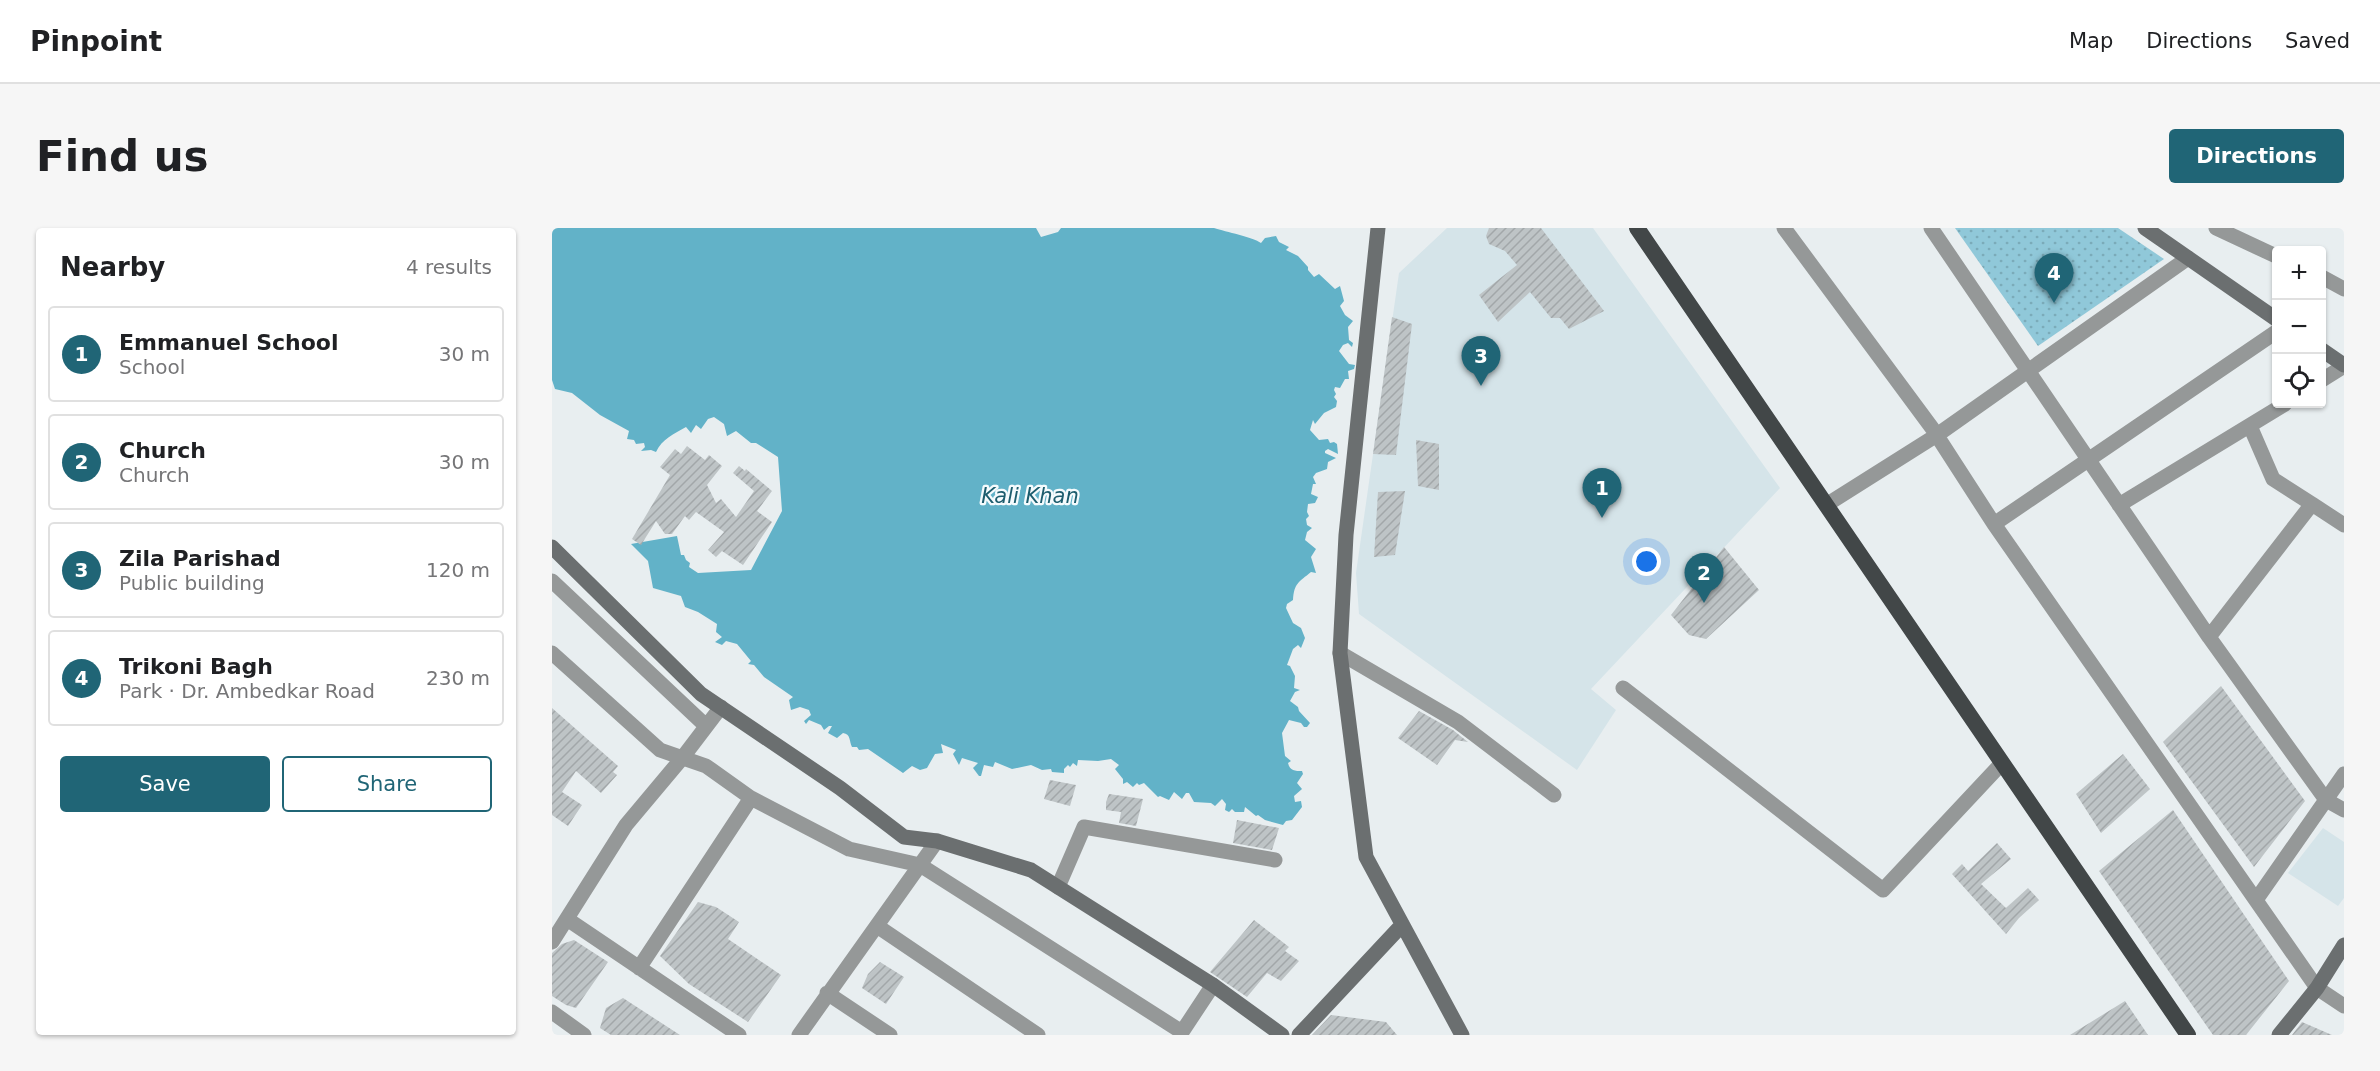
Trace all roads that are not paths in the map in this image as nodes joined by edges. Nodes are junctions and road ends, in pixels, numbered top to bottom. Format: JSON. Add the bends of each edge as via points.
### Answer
{"nodes":[{"id":1,"x":1378,"y":228,"type":"edge"},
{"id":2,"x":1637,"y":228,"type":"edge"},
{"id":3,"x":1784,"y":228,"type":"edge"},
{"id":4,"x":1931,"y":228,"type":"edge"},
{"id":5,"x":2145,"y":228,"type":"edge"},
{"id":6,"x":2216,"y":228,"type":"edge"},
{"id":7,"x":2272,"y":254,"type":"edge"},
{"id":8,"x":2188,"y":258,"type":"junction"},
{"id":9,"x":2326,"y":279,"type":"edge"},
{"id":10,"x":2344,"y":289,"type":"edge"},
{"id":11,"x":2272,"y":316,"type":"edge"},
{"id":12,"x":2272,"y":335,"type":"edge"},
{"id":13,"x":2326,"y":353,"type":"edge"},
{"id":14,"x":2344,"y":366,"type":"edge"},
{"id":15,"x":2028,"y":369,"type":"junction"},
{"id":16,"x":2326,"y":377,"type":"edge"},
{"id":17,"x":2279,"y":408,"type":"edge"},
{"id":18,"x":2250,"y":426,"type":"junction"},
{"id":19,"x":1936,"y":435,"type":"junction"},
{"id":20,"x":2090,"y":459,"type":"junction"},
{"id":21,"x":2312,"y":504,"type":"junction"},
{"id":22,"x":2119,"y":505,"type":"junction"},
{"id":23,"x":1826,"y":506,"type":"junction"},
{"id":24,"x":1994,"y":524,"type":"junction"},
{"id":25,"x":2344,"y":525,"type":"edge"},
{"id":26,"x":552,"y":548,"type":"edge"},
{"id":27,"x":573,"y":568,"type":"junction"},
{"id":28,"x":553,"y":585,"type":"edge"},
{"id":29,"x":2209,"y":637,"type":"junction"},
{"id":30,"x":552,"y":653,"type":"edge"},
{"id":31,"x":1340,"y":653,"type":"junction"},
{"id":32,"x":1623,"y":688,"type":"dead end"},
{"id":33,"x":720,"y":707,"type":"junction"},
{"id":34,"x":706,"y":726,"type":"junction"},
{"id":35,"x":683,"y":757,"type":"junction"},
{"id":36,"x":2002,"y":763,"type":"junction"},
{"id":37,"x":2344,"y":774,"type":"edge"},
{"id":38,"x":1554,"y":795,"type":"dead end"},
{"id":39,"x":751,"y":798,"type":"junction"},
{"id":40,"x":2326,"y":800,"type":"junction"},
{"id":41,"x":2344,"y":810,"type":"edge"},
{"id":42,"x":937,"y":841,"type":"junction"},
{"id":43,"x":1275,"y":860,"type":"dead end"},
{"id":44,"x":920,"y":865,"type":"junction"},
{"id":45,"x":1058,"y":887,"type":"junction"},
{"id":46,"x":2256,"y":900,"type":"junction"},
{"id":47,"x":567,"y":919,"type":"junction"},
{"id":48,"x":1402,"y":925,"type":"junction"},
{"id":49,"x":877,"y":926,"type":"junction"},
{"id":50,"x":552,"y":942,"type":"edge"},
{"id":51,"x":2344,"y":945,"type":"edge"},
{"id":52,"x":639,"y":968,"type":"junction"},
{"id":53,"x":1213,"y":985,"type":"junction"},
{"id":54,"x":2317,"y":988,"type":"junction"},
{"id":55,"x":827,"y":993,"type":"junction"},
{"id":56,"x":2344,"y":1006,"type":"edge"},
{"id":57,"x":552,"y":1012,"type":"edge"},
{"id":58,"x":1181,"y":1034,"type":"edge"},
{"id":59,"x":584,"y":1035,"type":"edge"},
{"id":60,"x":739,"y":1035,"type":"edge"},
{"id":61,"x":799,"y":1035,"type":"edge"},
{"id":62,"x":890,"y":1035,"type":"edge"},
{"id":63,"x":1038,"y":1035,"type":"edge"},
{"id":64,"x":1282,"y":1035,"type":"edge"},
{"id":65,"x":1299,"y":1035,"type":"edge"},
{"id":66,"x":1462,"y":1035,"type":"edge"},
{"id":67,"x":2188,"y":1035,"type":"edge"},
{"id":68,"x":2279,"y":1035,"type":"edge"}],
"edges":[{"from":1,"to":31,"type":"main road","via":[[1346,535]]},
{"from":2,"to":23,"type":"highway"},
{"from":3,"to":19,"type":"street"},
{"from":4,"to":15,"type":"street"},
{"from":5,"to":8,"type":"main road"},
{"from":6,"to":7,"type":"street"},
{"from":8,"to":11,"type":"main road"},
{"from":8,"to":15,"type":"street"},
{"from":9,"to":10,"type":"street"},
{"from":12,"to":20,"type":"street"},
{"from":13,"to":14,"type":"main road"},
{"from":14,"to":16,"type":"street"},
{"from":15,"to":19,"type":"street"},
{"from":15,"to":20,"type":"street"},
{"from":17,"to":18,"type":"street"},
{"from":18,"to":21,"type":"street","via":[[2273,479]]},
{"from":18,"to":22,"type":"street"},
{"from":19,"to":23,"type":"street"},
{"from":19,"to":24,"type":"street"},
{"from":20,"to":22,"type":"street"},
{"from":20,"to":24,"type":"street"},
{"from":21,"to":25,"type":"street"},
{"from":21,"to":29,"type":"street"},
{"from":22,"to":29,"type":"street"},
{"from":23,"to":36,"type":"highway"},
{"from":24,"to":46,"type":"street"},
{"from":26,"to":27,"type":"main road"},
{"from":27,"to":28,"type":"street"},
{"from":27,"to":33,"type":"main road","via":[[700,694]]},
{"from":28,"to":34,"type":"street"},
{"from":29,"to":40,"type":"street"},
{"from":30,"to":35,"type":"street","via":[[660,750]]},
{"from":31,"to":38,"type":"street","via":[[1458,722]]},
{"from":31,"to":48,"type":"main road","via":[[1366,857]]},
{"from":32,"to":36,"type":"street","via":[[1883,890]]},
{"from":33,"to":34,"type":"street"},
{"from":33,"to":42,"type":"main road","via":[[840,788],[904,837]]},
{"from":34,"to":35,"type":"street"},
{"from":35,"to":39,"type":"street","via":[[705,766]]},
{"from":35,"to":47,"type":"street","via":[[626,825]]},
{"from":36,"to":67,"type":"highway"},
{"from":37,"to":40,"type":"street"},
{"from":39,"to":44,"type":"street","via":[[849,849]]},
{"from":39,"to":52,"type":"street"},
{"from":40,"to":41,"type":"street"},
{"from":40,"to":46,"type":"street"},
{"from":42,"to":44,"type":"street"},
{"from":42,"to":45,"type":"main road","via":[[1031,870]]},
{"from":43,"to":45,"type":"street","via":[[1084,827]]},
{"from":44,"to":49,"type":"street"},
{"from":44,"to":58,"type":"street"},
{"from":45,"to":53,"type":"main road"},
{"from":46,"to":54,"type":"street"},
{"from":47,"to":50,"type":"street"},
{"from":47,"to":52,"type":"street"},
{"from":48,"to":65,"type":"main road"},
{"from":48,"to":66,"type":"main road"},
{"from":49,"to":55,"type":"street"},
{"from":49,"to":63,"type":"street"},
{"from":51,"to":54,"type":"main road"},
{"from":52,"to":60,"type":"street"},
{"from":53,"to":58,"type":"street"},
{"from":53,"to":64,"type":"main road"},
{"from":54,"to":56,"type":"street"},
{"from":54,"to":68,"type":"main road"},
{"from":55,"to":61,"type":"street"},
{"from":55,"to":62,"type":"street"},
{"from":57,"to":59,"type":"street"}]}
